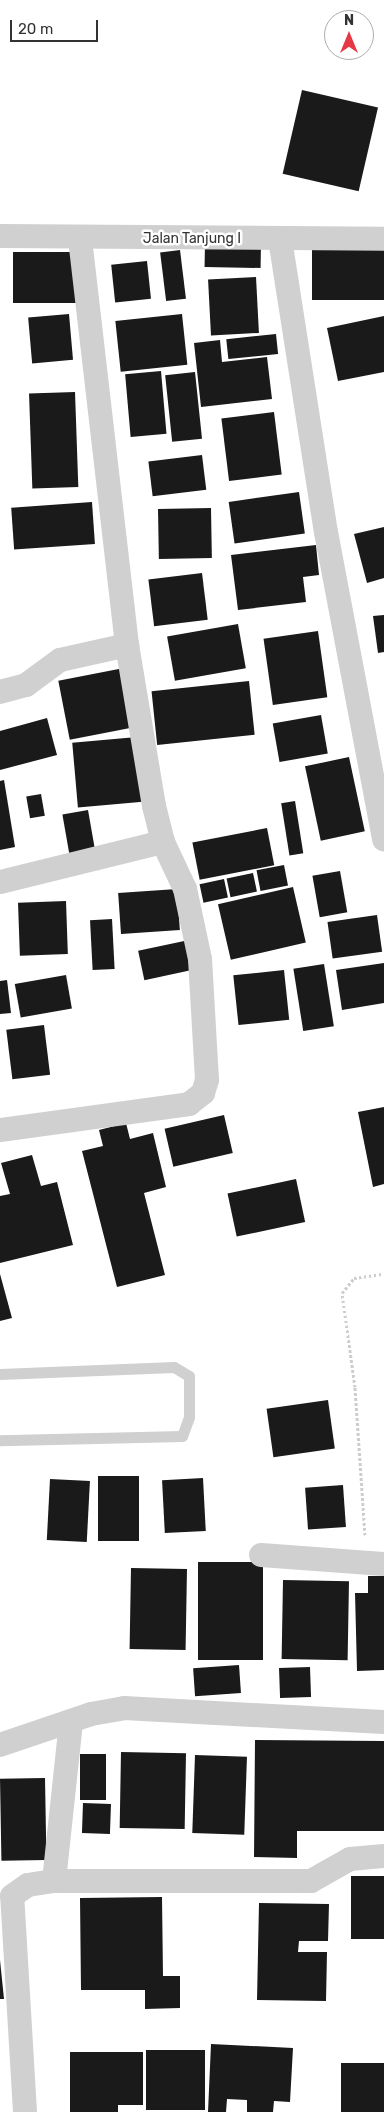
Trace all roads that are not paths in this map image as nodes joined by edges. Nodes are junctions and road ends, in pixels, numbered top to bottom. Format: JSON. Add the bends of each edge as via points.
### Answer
{"nodes":[{"id":1,"x":0,"y":236,"type":"edge"},
{"id":2,"x":80,"y":239,"type":"junction"},
{"id":3,"x":280,"y":239,"type":"junction"},
{"id":4,"x":384,"y":239,"type":"edge"},
{"id":5,"x":126,"y":645,"type":"junction"},
{"id":6,"x":0,"y":692,"type":"edge"},
{"id":7,"x":380,"y":803,"type":"edge"},
{"id":8,"x":384,"y":840,"type":"edge"},
{"id":9,"x":163,"y":842,"type":"junction"},
{"id":10,"x":0,"y":882,"type":"edge"},
{"id":11,"x":0,"y":1130,"type":"edge"},
{"id":12,"x":0,"y":1374,"type":"edge"},
{"id":13,"x":0,"y":1440,"type":"edge"},
{"id":14,"x":262,"y":1555,"type":"dead end"},
{"id":15,"x":376,"y":1564,"type":"edge"},
{"id":16,"x":71,"y":1721,"type":"junction"},
{"id":17,"x":384,"y":1722,"type":"edge"},
{"id":18,"x":0,"y":1745,"type":"edge"},
{"id":19,"x":384,"y":1856,"type":"edge"},
{"id":20,"x":54,"y":1881,"type":"junction"},
{"id":21,"x":25,"y":2112,"type":"edge"}],
"edges":[{"from":1,"to":2,"type":"street","name":"Jalan Tanjung I"},
{"from":2,"to":3,"type":"street","name":"Jalan Tanjung I"},
{"from":2,"to":5,"type":"street"},
{"from":3,"to":4,"type":"street","name":"Jalan Tanjung I"},
{"from":3,"to":7,"type":"street","via":[[326,532]]},
{"from":5,"to":6,"type":"street","via":[[60,660],[26,685]]},
{"from":5,"to":9,"type":"street"},
{"from":7,"to":8,"type":"street"},
{"from":9,"to":10,"type":"street"},
{"from":9,"to":11,"type":"street","via":[[185,889],[200,959],[207,1080],[203,1093],[178,1106]]},
{"from":12,"to":13,"type":"lane","via":[[174,1367],[189,1376],[189,1417],[182,1436]]},
{"from":14,"to":15,"type":"street"},
{"from":16,"to":17,"type":"street","via":[[124,1708]]},
{"from":16,"to":18,"type":"street"},
{"from":16,"to":20,"type":"street"},
{"from":19,"to":20,"type":"street","via":[[350,1859],[311,1881]]},
{"from":20,"to":21,"type":"street","via":[[28,1885],[12,1896]]}]}
